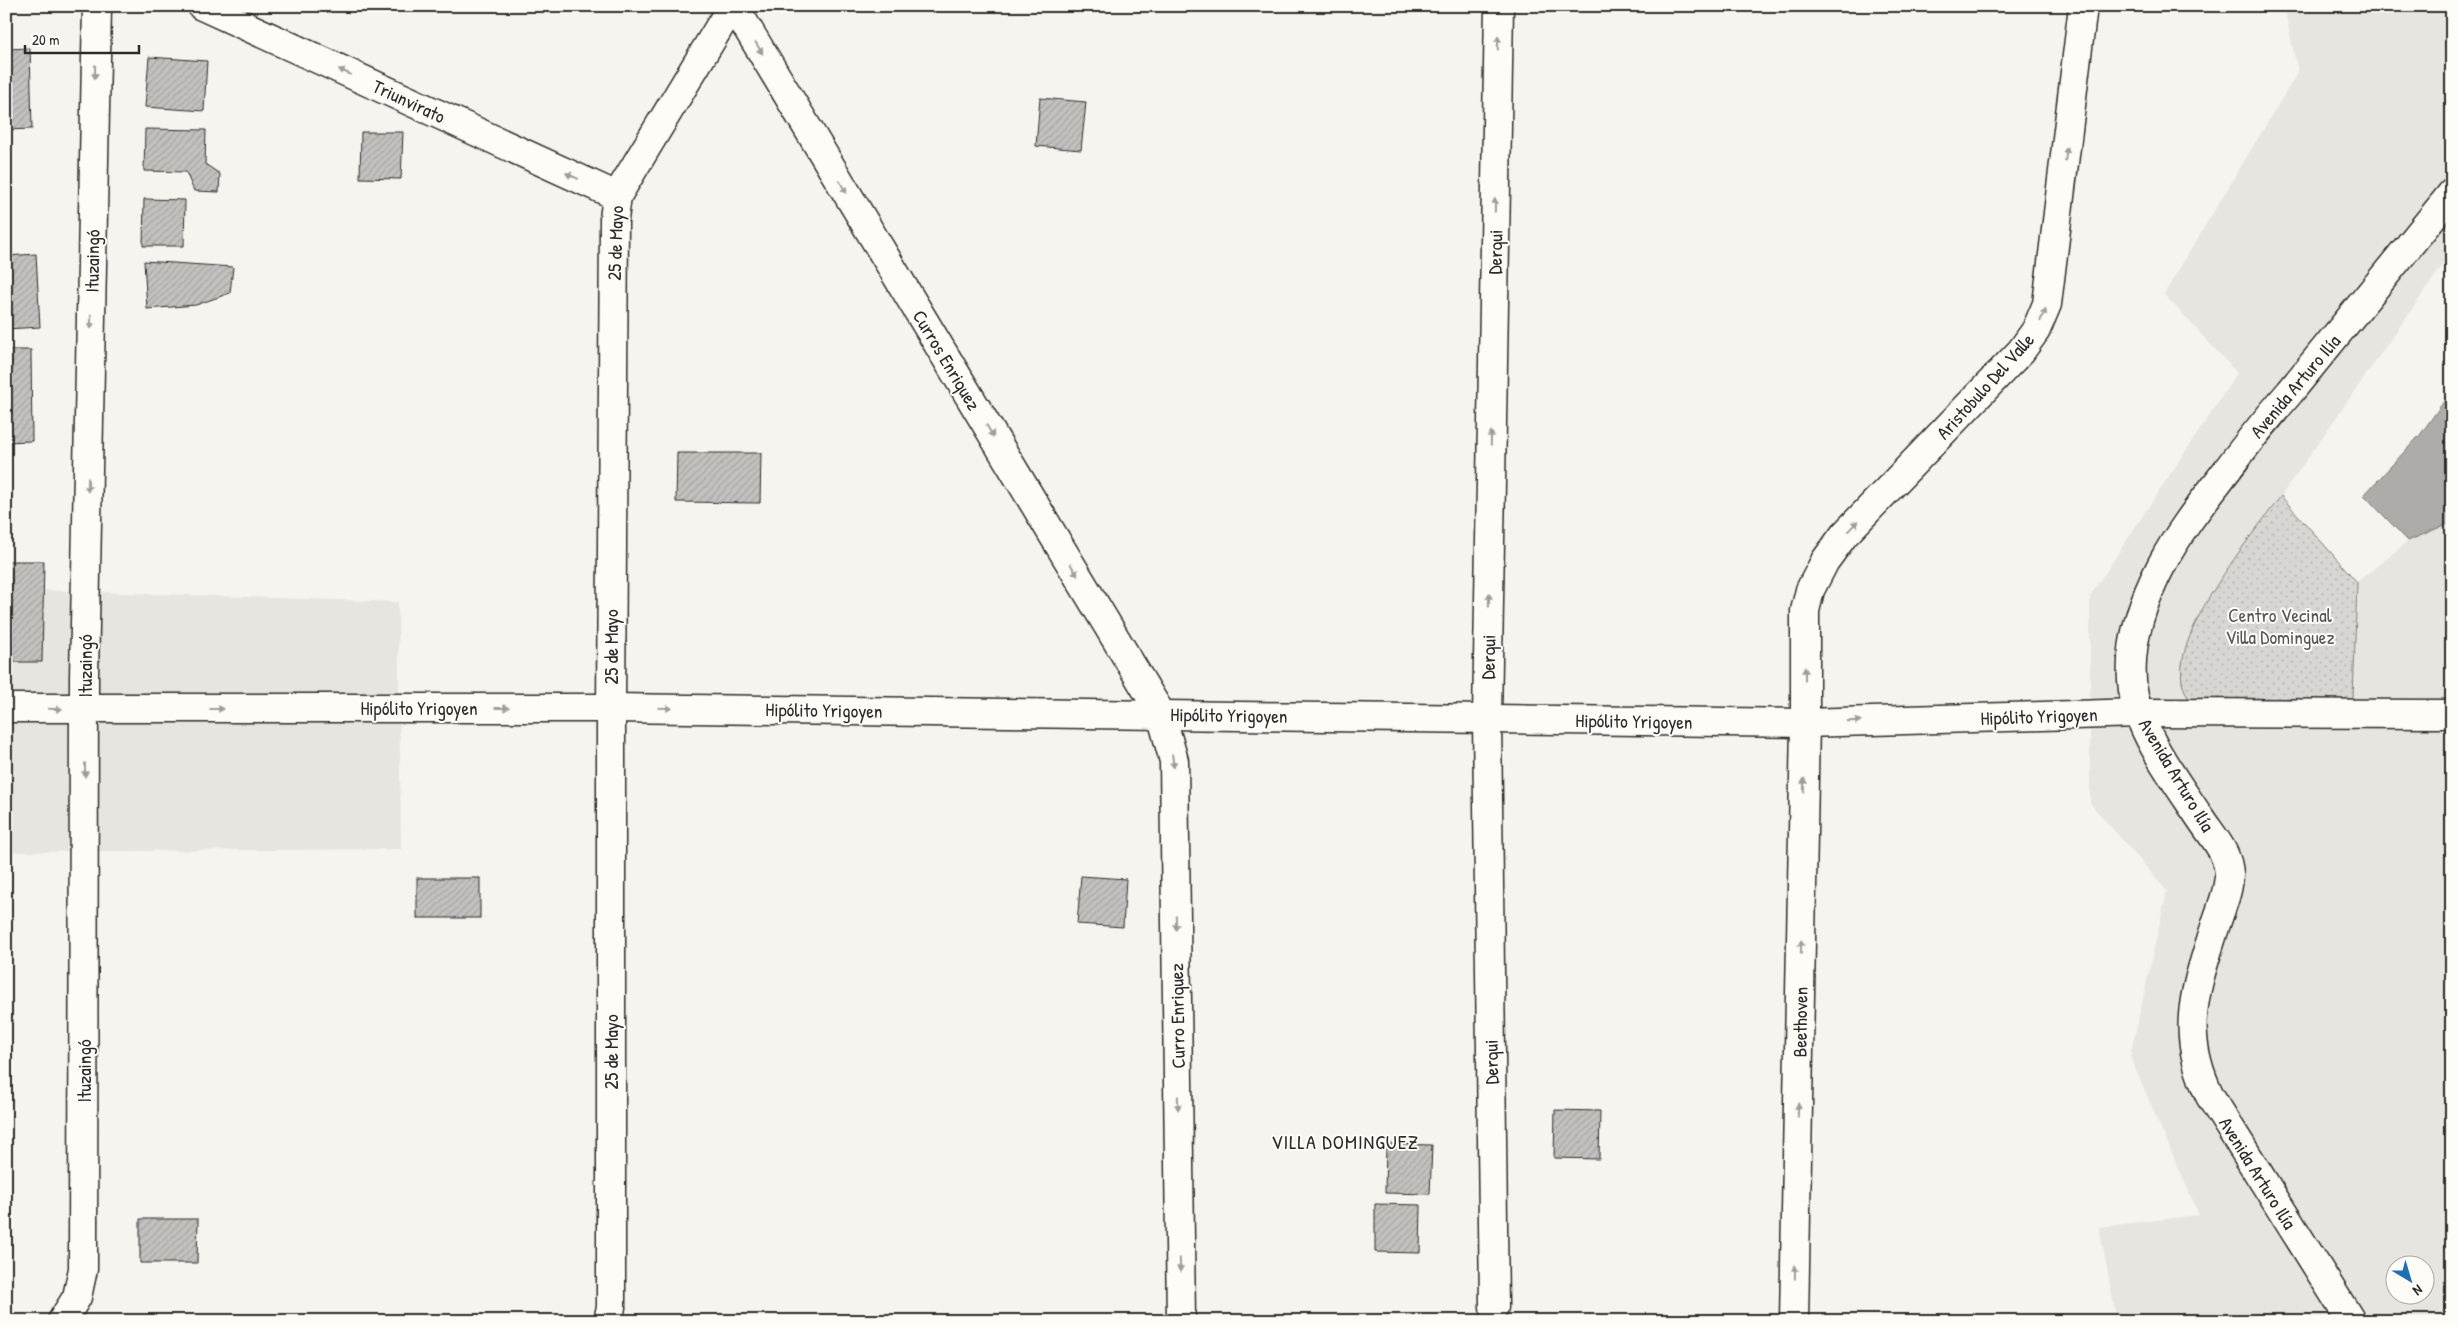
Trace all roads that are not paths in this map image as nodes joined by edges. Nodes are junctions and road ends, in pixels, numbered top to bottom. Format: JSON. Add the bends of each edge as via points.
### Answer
{"nodes":[{"id":1,"x":97,"y":6,"type":"edge"},
{"id":2,"x":202,"y":6,"type":"edge"},
{"id":3,"x":733,"y":6,"type":"edge"},
{"id":4,"x":1499,"y":6,"type":"edge"},
{"id":5,"x":2083,"y":6,"type":"edge"},
{"id":6,"x":2452,"y":193,"type":"edge"},
{"id":7,"x":617,"y":196,"type":"junction"},
{"id":8,"x":6,"y":708,"type":"edge"},
{"id":9,"x":611,"y":708,"type":"junction"},
{"id":10,"x":85,"y":709,"type":"junction"},
{"id":11,"x":2139,"y":713,"type":"junction"},
{"id":12,"x":1161,"y":714,"type":"junction"},
{"id":13,"x":2452,"y":714,"type":"edge"},
{"id":14,"x":1487,"y":719,"type":"junction"},
{"id":15,"x":1805,"y":723,"type":"junction"},
{"id":16,"x":1494,"y":1307,"type":"dead end"},
{"id":17,"x":62,"y":1321,"type":"edge"},
{"id":18,"x":608,"y":1321,"type":"edge"},
{"id":19,"x":1181,"y":1321,"type":"edge"},
{"id":20,"x":1794,"y":1321,"type":"edge"},
{"id":21,"x":2351,"y":1321,"type":"edge"}],
"edges":[{"from":1,"to":10,"type":"street","name":"Ituzaingó","one_way":true},
{"from":7,"to":2,"type":"street","name":"Triunvirato","one_way":true},
{"from":3,"to":7,"type":"street","name":"25 de Mayo"},
{"from":3,"to":12,"type":"street","name":"Curros Enriquez","one_way":true},
{"from":14,"to":4,"type":"street","name":"Derqui","one_way":true},
{"from":15,"to":5,"type":"street","name":"Aristobulo Del Valle","one_way":true,"via":[[1805,611],[1810,590],[1825,561],[1844,535],[2021,351],[2036,330],[2047,304]]},
{"from":6,"to":11,"type":"street","name":"Avenida Arturo Ilía","via":[[2259,428],[2190,518],[2162,564],[2135,636],[2131,674]]},
{"from":7,"to":9,"type":"street","name":"25 de Mayo"},
{"from":8,"to":10,"type":"street","name":"Hipólito Yrigoyen","one_way":true},
{"from":10,"to":9,"type":"street","name":"Hipólito Yrigoyen","one_way":true},
{"from":9,"to":12,"type":"street","name":"Hipólito Yrigoyen","one_way":true},
{"from":9,"to":18,"type":"street","name":"25 de Mayo","via":[[611,1307]]},
{"from":10,"to":17,"type":"street","name":"Ituzaingó","one_way":true,"via":[[83,1269],[77,1297]]},
{"from":11,"to":13,"type":"street","name":"Hipólito Yrigoyen"},
{"from":15,"to":11,"type":"street","name":"Hipólito Yrigoyen","one_way":true},
{"from":11,"to":21,"type":"street","name":"Avenida Arturo Ilía","via":[[2178,784],[2220,846],[2229,873],[2228,890],[2198,982],[2193,1008],[2193,1052],[2199,1074]]},
{"from":12,"to":14,"type":"street","name":"Hipólito Yrigoyen"},
{"from":12,"to":19,"type":"street","name":"Curro Enriquez","one_way":true,"via":[[1174,761]]},
{"from":14,"to":15,"type":"street","name":"Hipólito Yrigoyen"},
{"from":14,"to":16,"type":"street","name":"Derqui"},
{"from":20,"to":15,"type":"street","name":"Beethoven","one_way":true}]}
